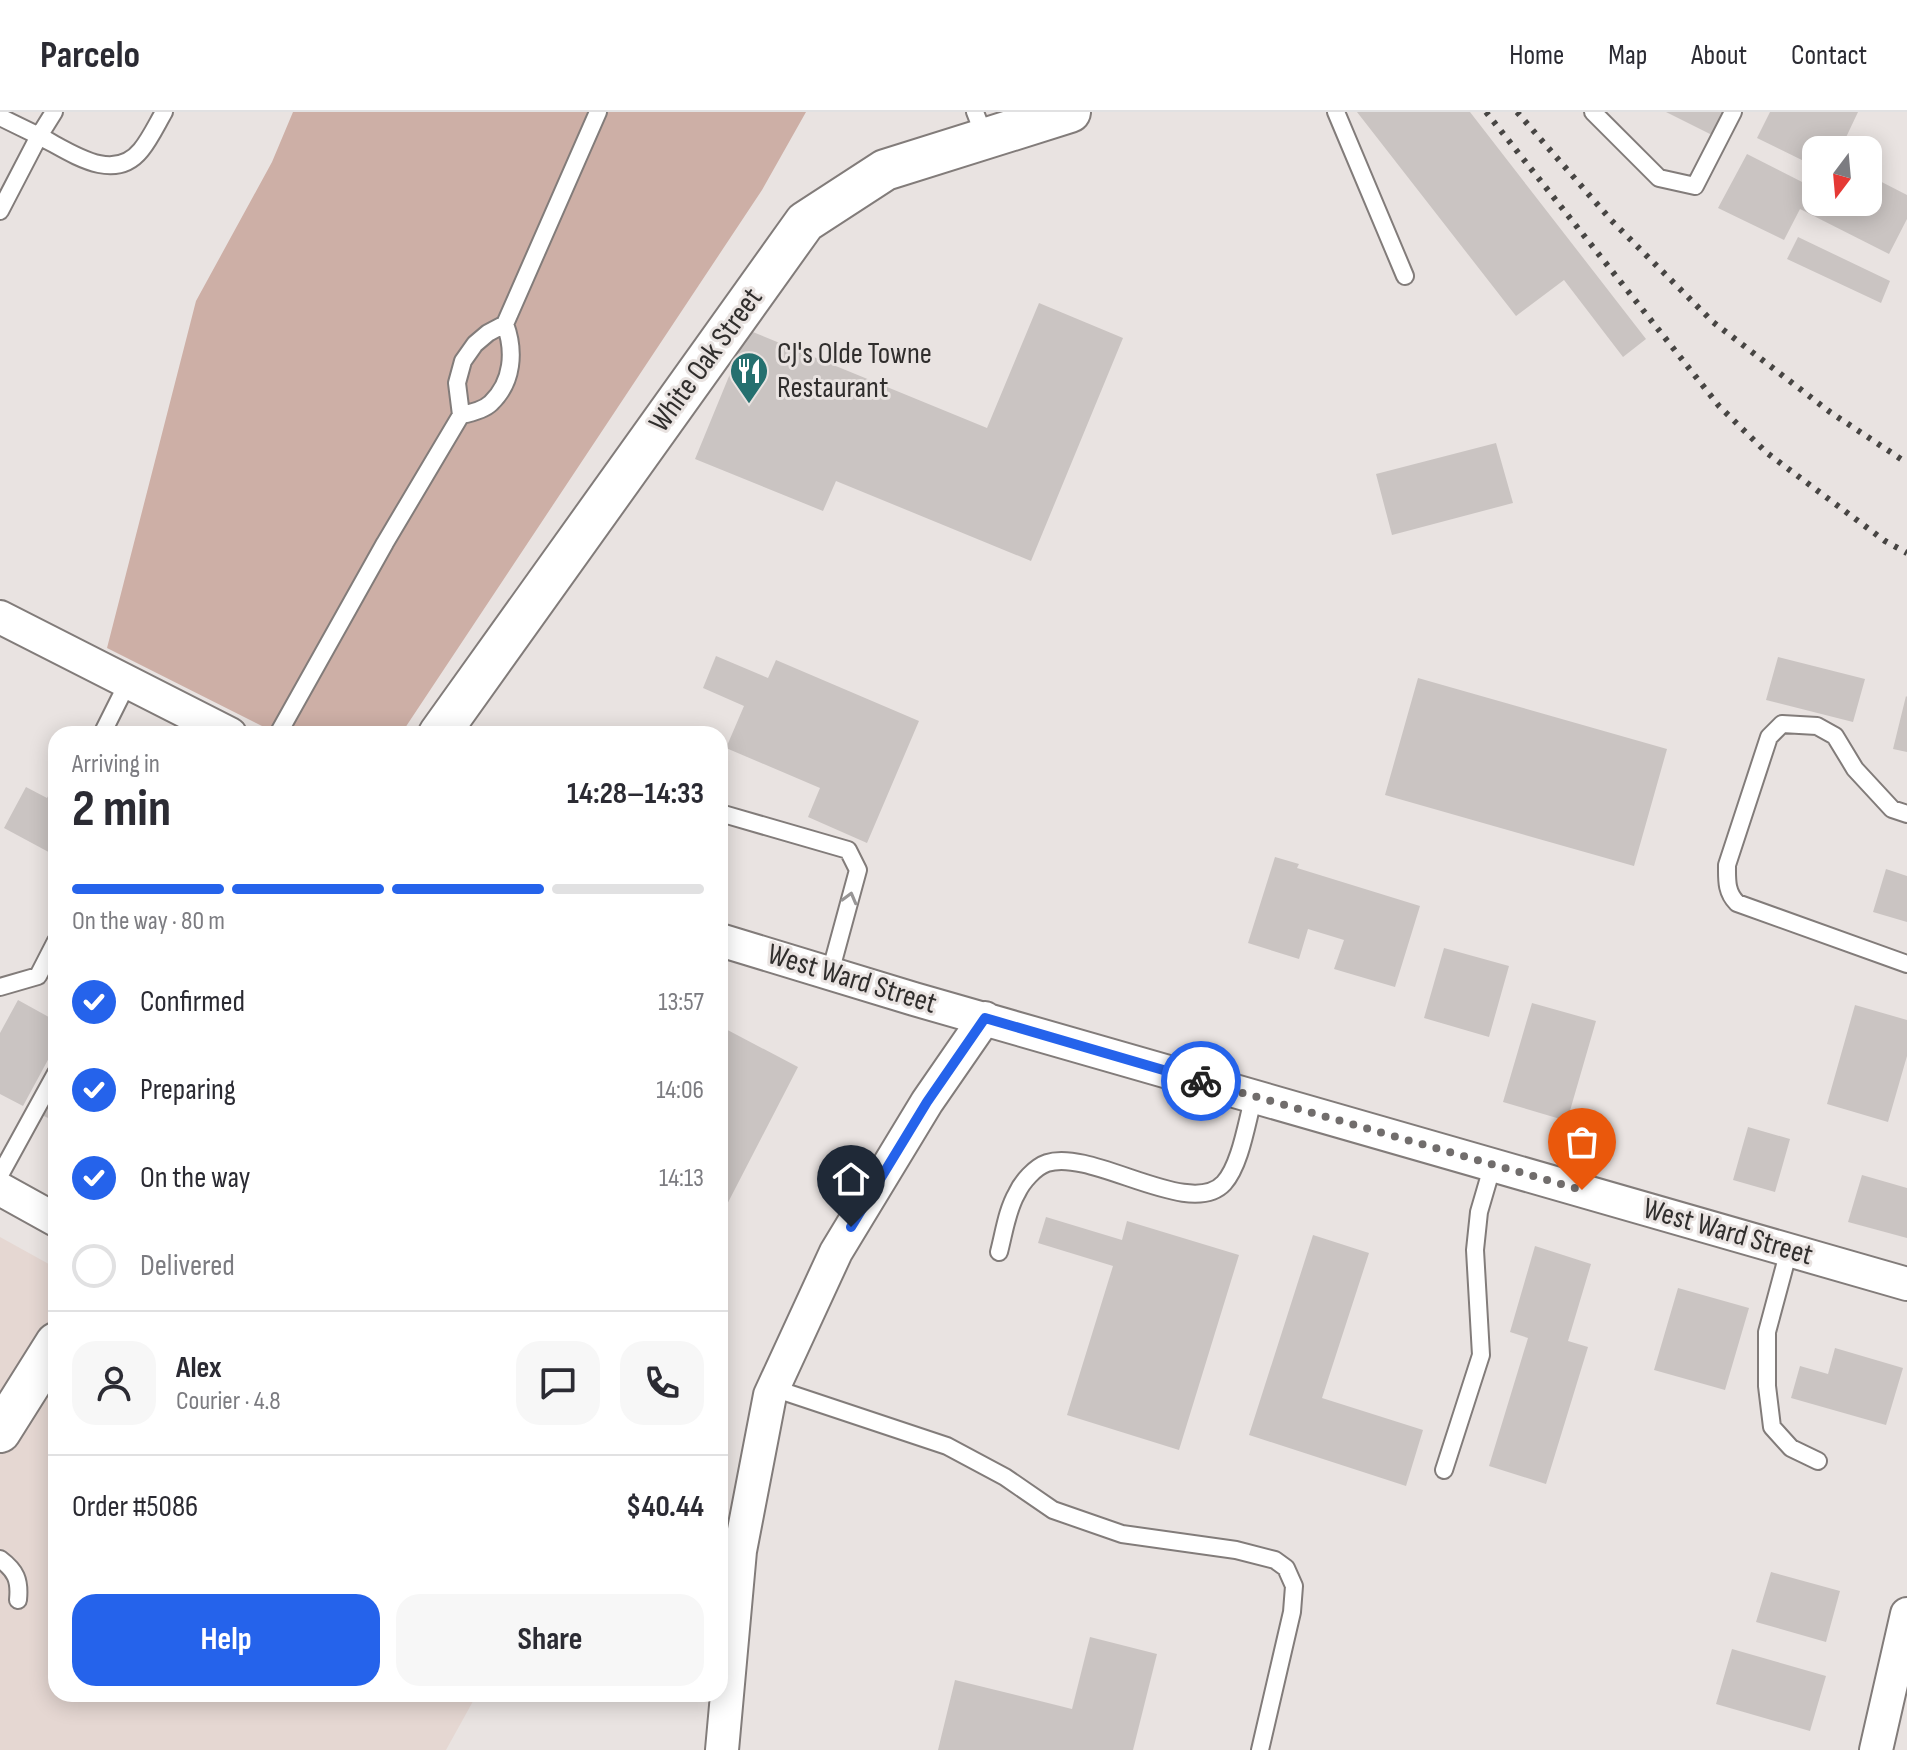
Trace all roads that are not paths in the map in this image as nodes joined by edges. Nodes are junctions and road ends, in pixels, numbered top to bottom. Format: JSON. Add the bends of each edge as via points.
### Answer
{"nodes":[{"id":1,"x":54,"y":112,"type":"edge"},
{"id":2,"x":164,"y":112,"type":"edge"},
{"id":3,"x":598,"y":112,"type":"edge"},
{"id":4,"x":1070,"y":112,"type":"edge"},
{"id":5,"x":1336,"y":112,"type":"edge"},
{"id":6,"x":1593,"y":112,"type":"edge"},
{"id":7,"x":1733,"y":112,"type":"edge"},
{"id":8,"x":0,"y":117,"type":"edge"},
{"id":9,"x":980,"y":125,"type":"edge"},
{"id":10,"x":39,"y":136,"type":"junction"},
{"id":11,"x":0,"y":211,"type":"edge"},
{"id":12,"x":1405,"y":276,"type":"dead end"},
{"id":13,"x":505,"y":324,"type":"junction"},
{"id":14,"x":461,"y":415,"type":"junction"},
{"id":15,"x":0,"y":617,"type":"edge"},
{"id":16,"x":128,"y":682,"type":"junction"},
{"id":17,"x":106,"y":726,"type":"edge"},
{"id":18,"x":207,"y":726,"type":"edge"},
{"id":19,"x":282,"y":726,"type":"edge"},
{"id":20,"x":445,"y":726,"type":"edge"},
{"id":21,"x":1907,"y":814,"type":"edge"},
{"id":22,"x":728,"y":815,"type":"edge"},
{"id":23,"x":728,"y":942,"type":"edge"},
{"id":24,"x":48,"y":957,"type":"edge"},
{"id":25,"x":1907,"y":964,"type":"edge"},
{"id":26,"x":830,"y":973,"type":"junction"},
{"id":27,"x":0,"y":987,"type":"edge"},
{"id":28,"x":985,"y":1018,"type":"junction"},
{"id":29,"x":48,"y":1088,"type":"edge"},
{"id":30,"x":1254,"y":1096,"type":"junction"},
{"id":31,"x":1493,"y":1164,"type":"junction"},
{"id":32,"x":0,"y":1175,"type":"edge"},
{"id":33,"x":0,"y":1189,"type":"edge"},
{"id":34,"x":48,"y":1216,"type":"edge"},
{"id":35,"x":1789,"y":1250,"type":"junction"},
{"id":36,"x":999,"y":1252,"type":"dead end"},
{"id":37,"x":1907,"y":1284,"type":"edge"},
{"id":38,"x":48,"y":1356,"type":"edge"},
{"id":39,"x":773,"y":1388,"type":"junction"},
{"id":40,"x":0,"y":1432,"type":"edge"},
{"id":41,"x":1818,"y":1461,"type":"dead end"},
{"id":42,"x":1444,"y":1470,"type":"dead end"},
{"id":43,"x":0,"y":1559,"type":"edge"},
{"id":44,"x":18,"y":1600,"type":"dead end"},
{"id":45,"x":1907,"y":1614,"type":"edge"},
{"id":46,"x":728,"y":1684,"type":"edge"},
{"id":47,"x":726,"y":1702,"type":"edge"},
{"id":48,"x":722,"y":1750,"type":"edge"},
{"id":49,"x":1260,"y":1750,"type":"edge"},
{"id":50,"x":1876,"y":1750,"type":"edge"}],
"edges":[{"from":1,"to":10,"type":"lane"},
{"from":2,"to":10,"type":"lane","via":[[141,152],[124,164],[105,167]]},
{"from":3,"to":13,"type":"lane"},
{"from":4,"to":9,"type":"street","name":"White Oak Street"},
{"from":5,"to":12,"type":"lane"},
{"from":6,"to":7,"type":"lane","via":[[1659,178],[1695,186]]},
{"from":8,"to":10,"type":"lane"},
{"from":9,"to":20,"type":"street","name":"White Oak Street","via":[[885,170],[805,222]]},
{"from":10,"to":11,"type":"lane"},
{"from":13,"to":14,"type":"lane","via":[[475,344],[463,361],[457,383]]},
{"from":13,"to":14,"type":"lane","via":[[513,357],[506,380],[491,404]]},
{"from":14,"to":19,"type":"lane"},
{"from":15,"to":16,"type":"street"},
{"from":16,"to":17,"type":"lane"},
{"from":16,"to":18,"type":"street"},
{"from":21,"to":25,"type":"lane","via":[[1892,809],[1855,769],[1835,736],[1817,726],[1782,724],[1769,737],[1727,865],[1727,881],[1737,903]]},
{"from":26,"to":22,"type":"lane","one_way":true,"via":[[858,870],[848,850]]},
{"from":23,"to":26,"type":"street","name":"West Ward Street"},
{"from":24,"to":27,"type":"lane","via":[[38,976]]},
{"from":26,"to":28,"type":"street","name":"West Ward Street"},
{"from":28,"to":30,"type":"street","name":"West Ward Street"},
{"from":28,"to":39,"type":"street","via":[[836,1252]]},
{"from":29,"to":32,"type":"lane"},
{"from":30,"to":31,"type":"street","name":"West Ward Street"},
{"from":30,"to":36,"type":"lane","via":[[1233,1171],[1222,1186],[1202,1194],[1178,1191],[1071,1161],[1046,1163],[1016,1194]]},
{"from":31,"to":35,"type":"street","name":"West Ward Street"},
{"from":31,"to":42,"type":"lane","via":[[1475,1250],[1481,1355]]},
{"from":33,"to":34,"type":"street"},
{"from":35,"to":37,"type":"street","name":"West Ward Street"},
{"from":35,"to":41,"type":"lane","via":[[1767,1332],[1772,1427],[1791,1448]]},
{"from":38,"to":40,"type":"street"},
{"from":39,"to":46,"type":"street","via":[[740,1551]]},
{"from":39,"to":49,"type":"lane","via":[[947,1446],[1053,1510],[1122,1534],[1236,1550],[1286,1568],[1294,1586],[1292,1612]]},
{"from":43,"to":44,"type":"lane","via":[[13,1568],[20,1584]]},
{"from":45,"to":50,"type":"street"},
{"from":47,"to":48,"type":"street"}]}
